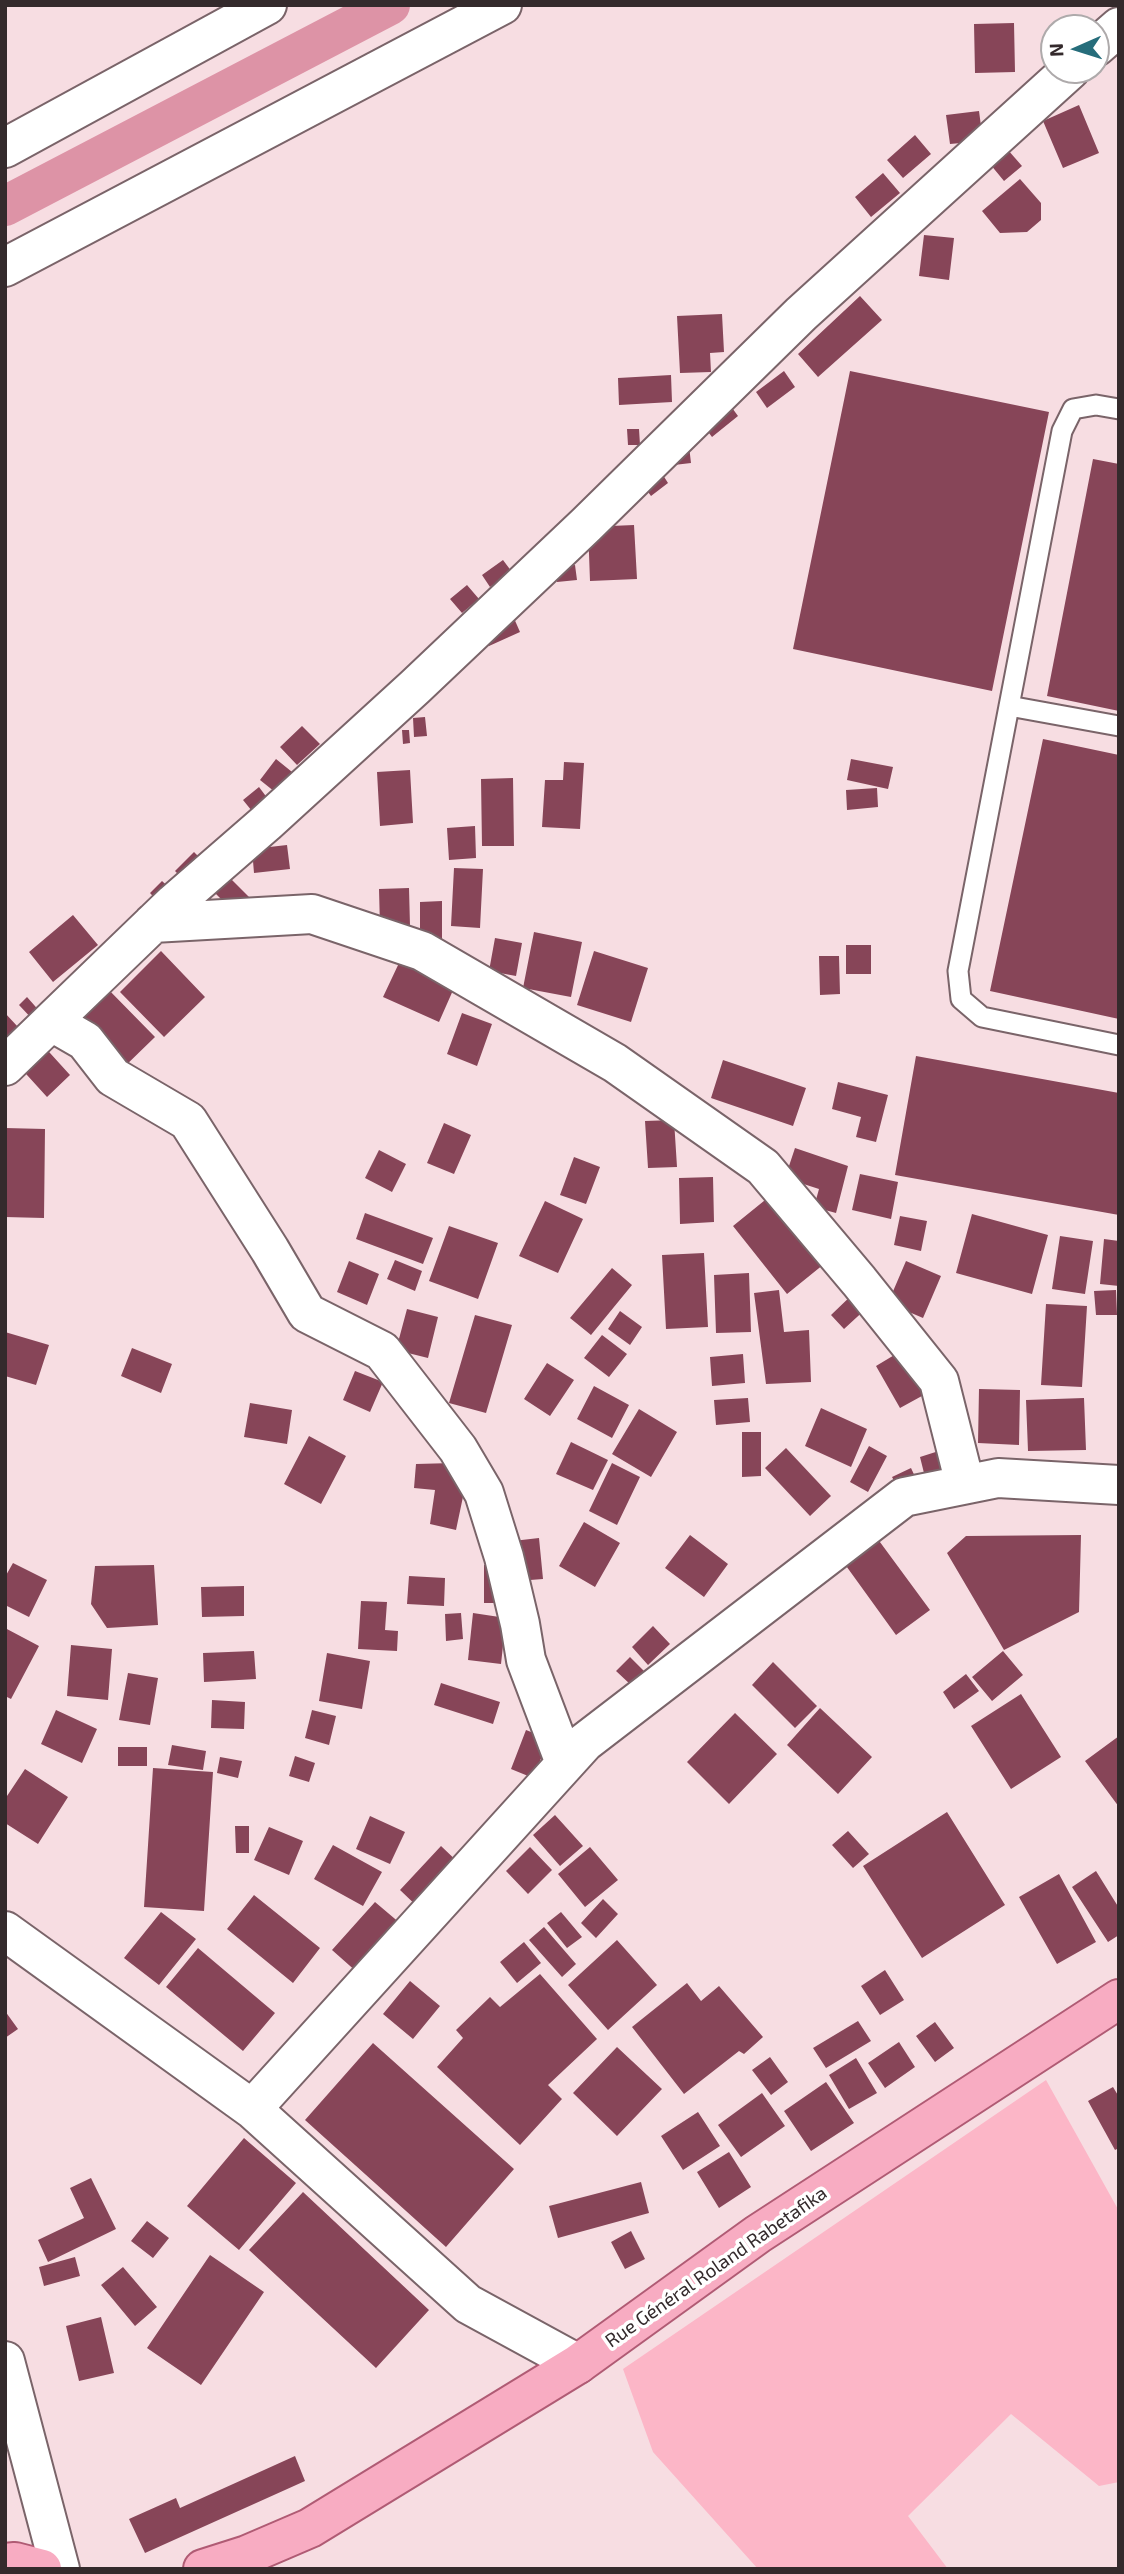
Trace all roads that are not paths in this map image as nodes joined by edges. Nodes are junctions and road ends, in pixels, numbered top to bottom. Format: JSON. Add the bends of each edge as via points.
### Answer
{"nodes":[{"id":1,"x":267,"y":5,"type":"edge"},
{"id":2,"x":502,"y":5,"type":"edge"},
{"id":3,"x":1055,"y":84,"type":"edge"},
{"id":4,"x":5,"y":148,"type":"edge"},
{"id":5,"x":5,"y":267,"type":"edge"},
{"id":6,"x":1119,"y":409,"type":"edge"},
{"id":7,"x":1009,"y":706,"type":"junction"},
{"id":8,"x":1119,"y":726,"type":"edge"},
{"id":9,"x":153,"y":923,"type":"junction"},
{"id":10,"x":52,"y":1022,"type":"junction"},
{"id":11,"x":1119,"y":1045,"type":"edge"},
{"id":12,"x":5,"y":1066,"type":"edge"},
{"id":13,"x":965,"y":1484,"type":"junction"},
{"id":14,"x":1119,"y":1485,"type":"edge"},
{"id":15,"x":565,"y":1763,"type":"junction"},
{"id":16,"x":5,"y":1931,"type":"edge"},
{"id":17,"x":1119,"y":1999,"type":"edge"},
{"id":18,"x":252,"y":2109,"type":"junction"},
{"id":19,"x":5,"y":2361,"type":"edge"},
{"id":20,"x":578,"y":2364,"type":"junction"},
{"id":21,"x":310,"y":2528,"type":"junction"},
{"id":22,"x":5,"y":2563,"type":"edge"},
{"id":23,"x":43,"y":2569,"type":"edge"},
{"id":24,"x":60,"y":2569,"type":"edge"},
{"id":25,"x":203,"y":2569,"type":"edge"},
{"id":26,"x":264,"y":2569,"type":"edge"}],
"edges":[{"from":1,"to":4,"type":"street"},
{"from":2,"to":5,"type":"street"},
{"from":3,"to":9,"type":"street","via":[[801,314],[415,687]]},
{"from":6,"to":7,"type":"lane","via":[[1096,405],[1073,409],[1062,431]]},
{"from":7,"to":8,"type":"lane"},
{"from":7,"to":11,"type":"lane","via":[[958,971],[961,999],[982,1017]]},
{"from":9,"to":10,"type":"street"},
{"from":9,"to":13,"type":"street","via":[[312,914],[422,951],[615,1063],[763,1167],[859,1281],[939,1381]]},
{"from":10,"to":12,"type":"street"},
{"from":10,"to":15,"type":"street","via":[[85,1041],[113,1077],[188,1121],[307,1313],[382,1351],[458,1449],[484,1493],[526,1660]]},
{"from":13,"to":14,"type":"street","via":[[998,1478]]},
{"from":13,"to":15,"type":"street","via":[[904,1497],[585,1742]]},
{"from":15,"to":18,"type":"street"},
{"from":16,"to":18,"type":"street"},
{"from":17,"to":20,"type":"main road","name":"Rue Général Roland Rabetafika","via":[[758,2234]]},
{"from":18,"to":20,"type":"street","via":[[468,2304]]},
{"from":19,"to":24,"type":"street"},
{"from":20,"to":21,"type":"main road","name":"Rue Général Roland Rabetafika"},
{"from":21,"to":25,"type":"main road"},
{"from":21,"to":26,"type":"main road"},
{"from":22,"to":23,"type":"main road"}]}
